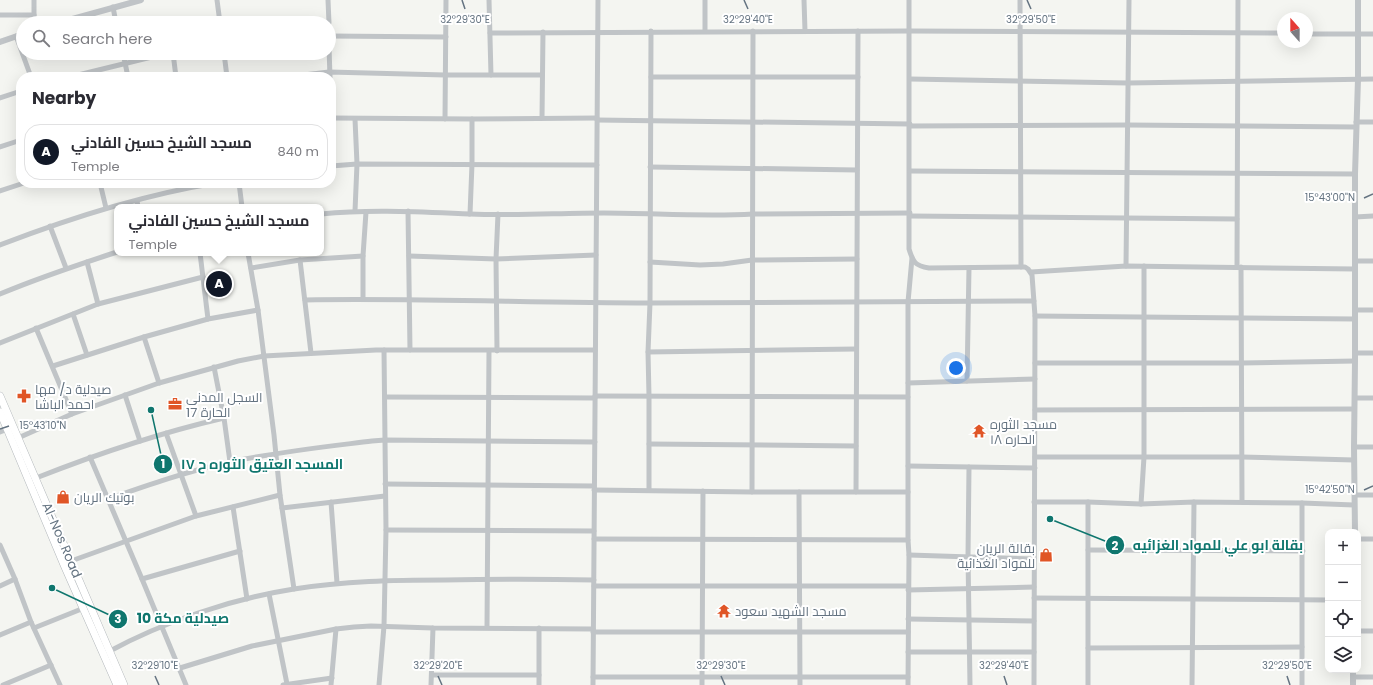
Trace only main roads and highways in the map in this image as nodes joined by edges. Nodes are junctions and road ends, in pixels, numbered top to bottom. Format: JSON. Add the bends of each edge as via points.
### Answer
{"nodes":[{"id":1,"x":0,"y":396,"type":"edge"},
{"id":2,"x":0,"y":412,"type":"edge"},
{"id":3,"x":106,"y":653,"type":"junction"},
{"id":4,"x":117,"y":685,"type":"edge"},
{"id":5,"x":124,"y":685,"type":"edge"}],
"edges":[{"from":1,"to":3,"type":"main road","name":"Al-Nos Road","via":[[71,561]]},
{"from":2,"to":3,"type":"main road","name":"Al-Nos Road","via":[[84,608]]},
{"from":3,"to":4,"type":"main road","name":"Al-Nos Road"},
{"from":3,"to":5,"type":"main road","name":"Al-Nos Road"}]}
